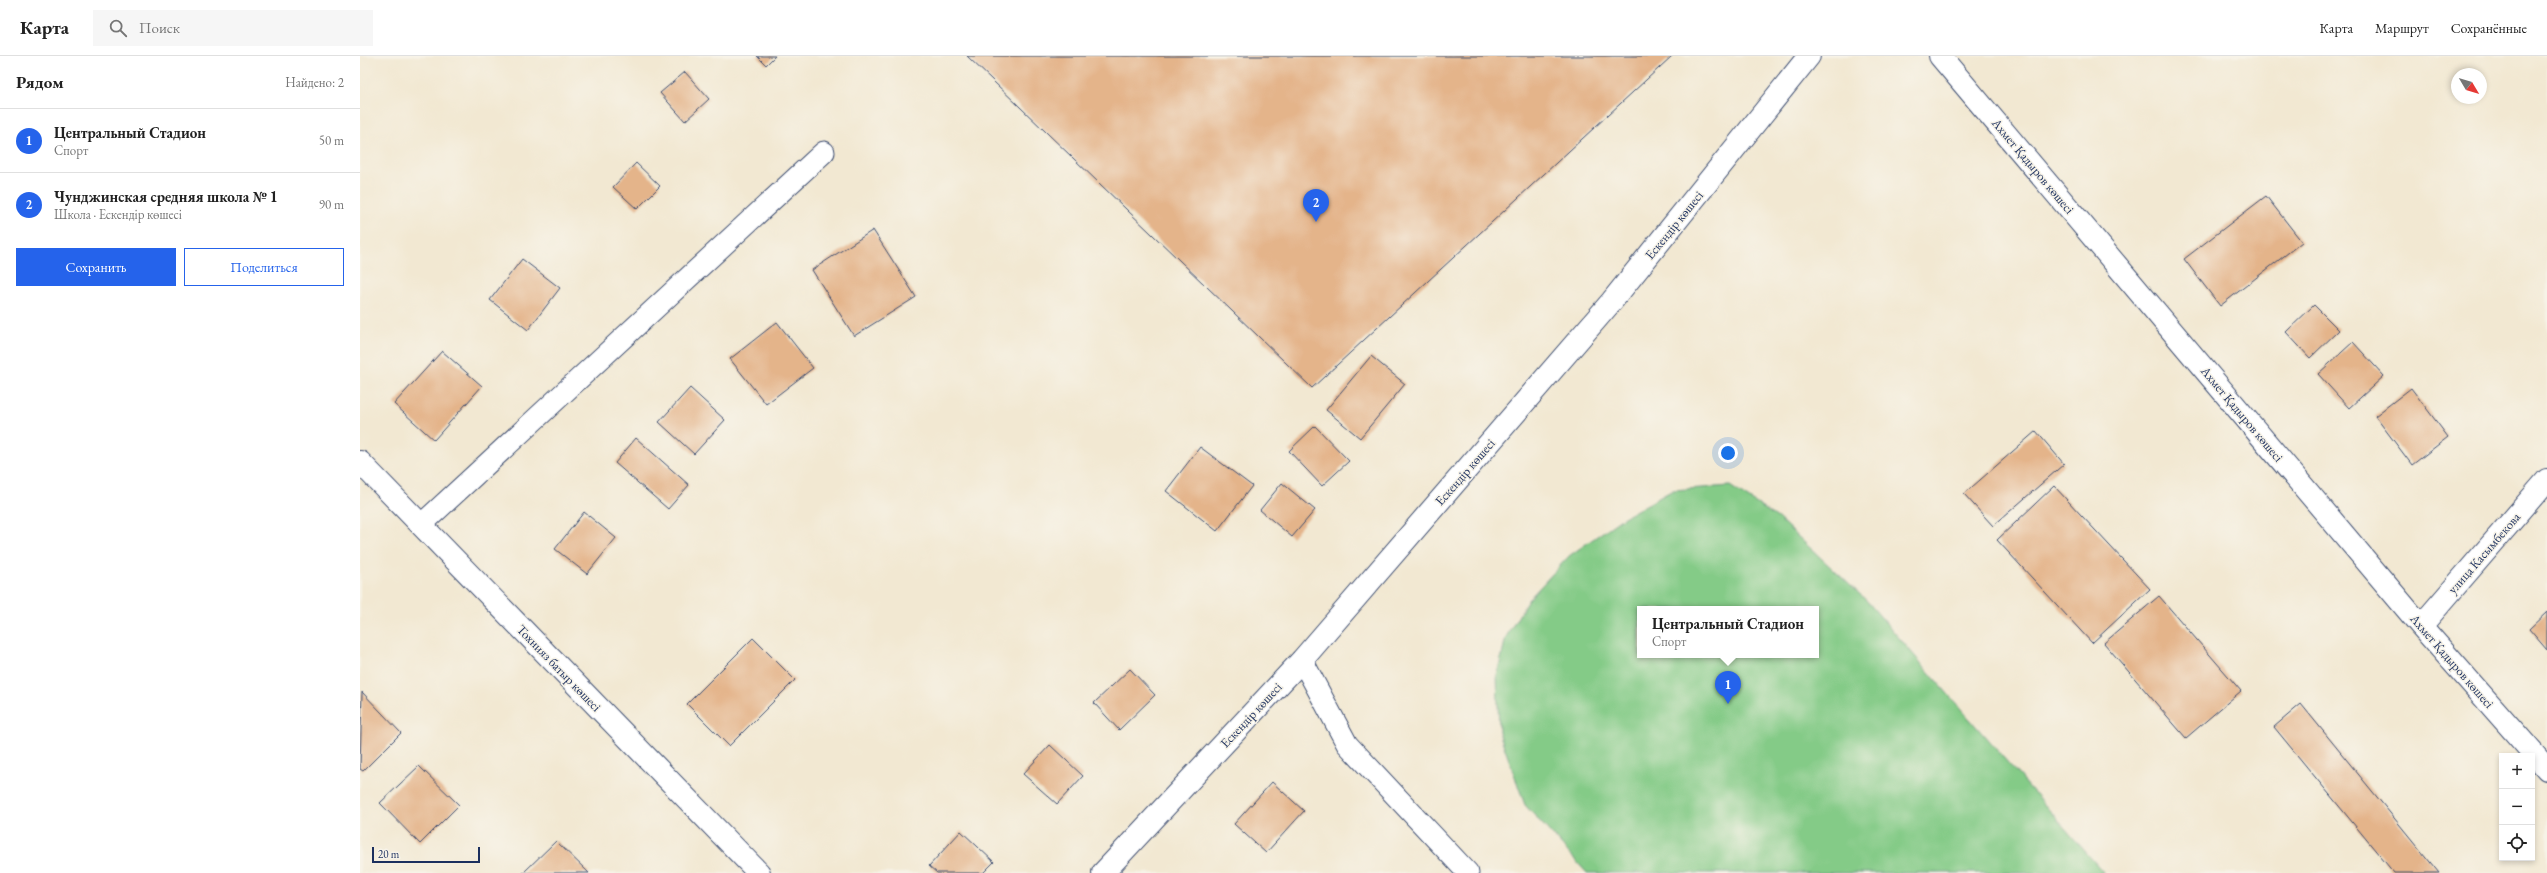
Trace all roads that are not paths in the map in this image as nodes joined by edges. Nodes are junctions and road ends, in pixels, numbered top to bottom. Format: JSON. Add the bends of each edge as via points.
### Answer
{"nodes":[{"id":1,"x":1809,"y":56,"type":"edge"},
{"id":2,"x":1940,"y":56,"type":"edge"},
{"id":3,"x":824,"y":152,"type":"dead end"},
{"id":4,"x":360,"y":462,"type":"edge"},
{"id":5,"x":2547,"y":480,"type":"edge"},
{"id":6,"x":421,"y":525,"type":"junction"},
{"id":7,"x":2421,"y":626,"type":"junction"},
{"id":8,"x":1302,"y":660,"type":"junction"},
{"id":9,"x":2547,"y":769,"type":"edge"},
{"id":10,"x":759,"y":873,"type":"edge"},
{"id":11,"x":1103,"y":873,"type":"edge"},
{"id":12,"x":1468,"y":873,"type":"edge"}],
"edges":[{"from":1,"to":8,"type":"street","name":"Ескендір көшесі","via":[[1612,301]]},
{"from":2,"to":7,"type":"street","name":"Ахмет Қадыров көшесі"},
{"from":3,"to":6,"type":"lane"},
{"from":4,"to":6,"type":"street","name":"Тохнияз батыр көшесі"},
{"from":5,"to":7,"type":"street","name":"улица Касымбекова"},
{"from":6,"to":10,"type":"street","name":"Тохнияз батыр көшесі"},
{"from":7,"to":9,"type":"street","name":"Ахмет Қадыров көшесі"},
{"from":8,"to":11,"type":"street","name":"Ескендір көшесі"},
{"from":8,"to":12,"type":"lane","via":[[1348,744]]}]}
